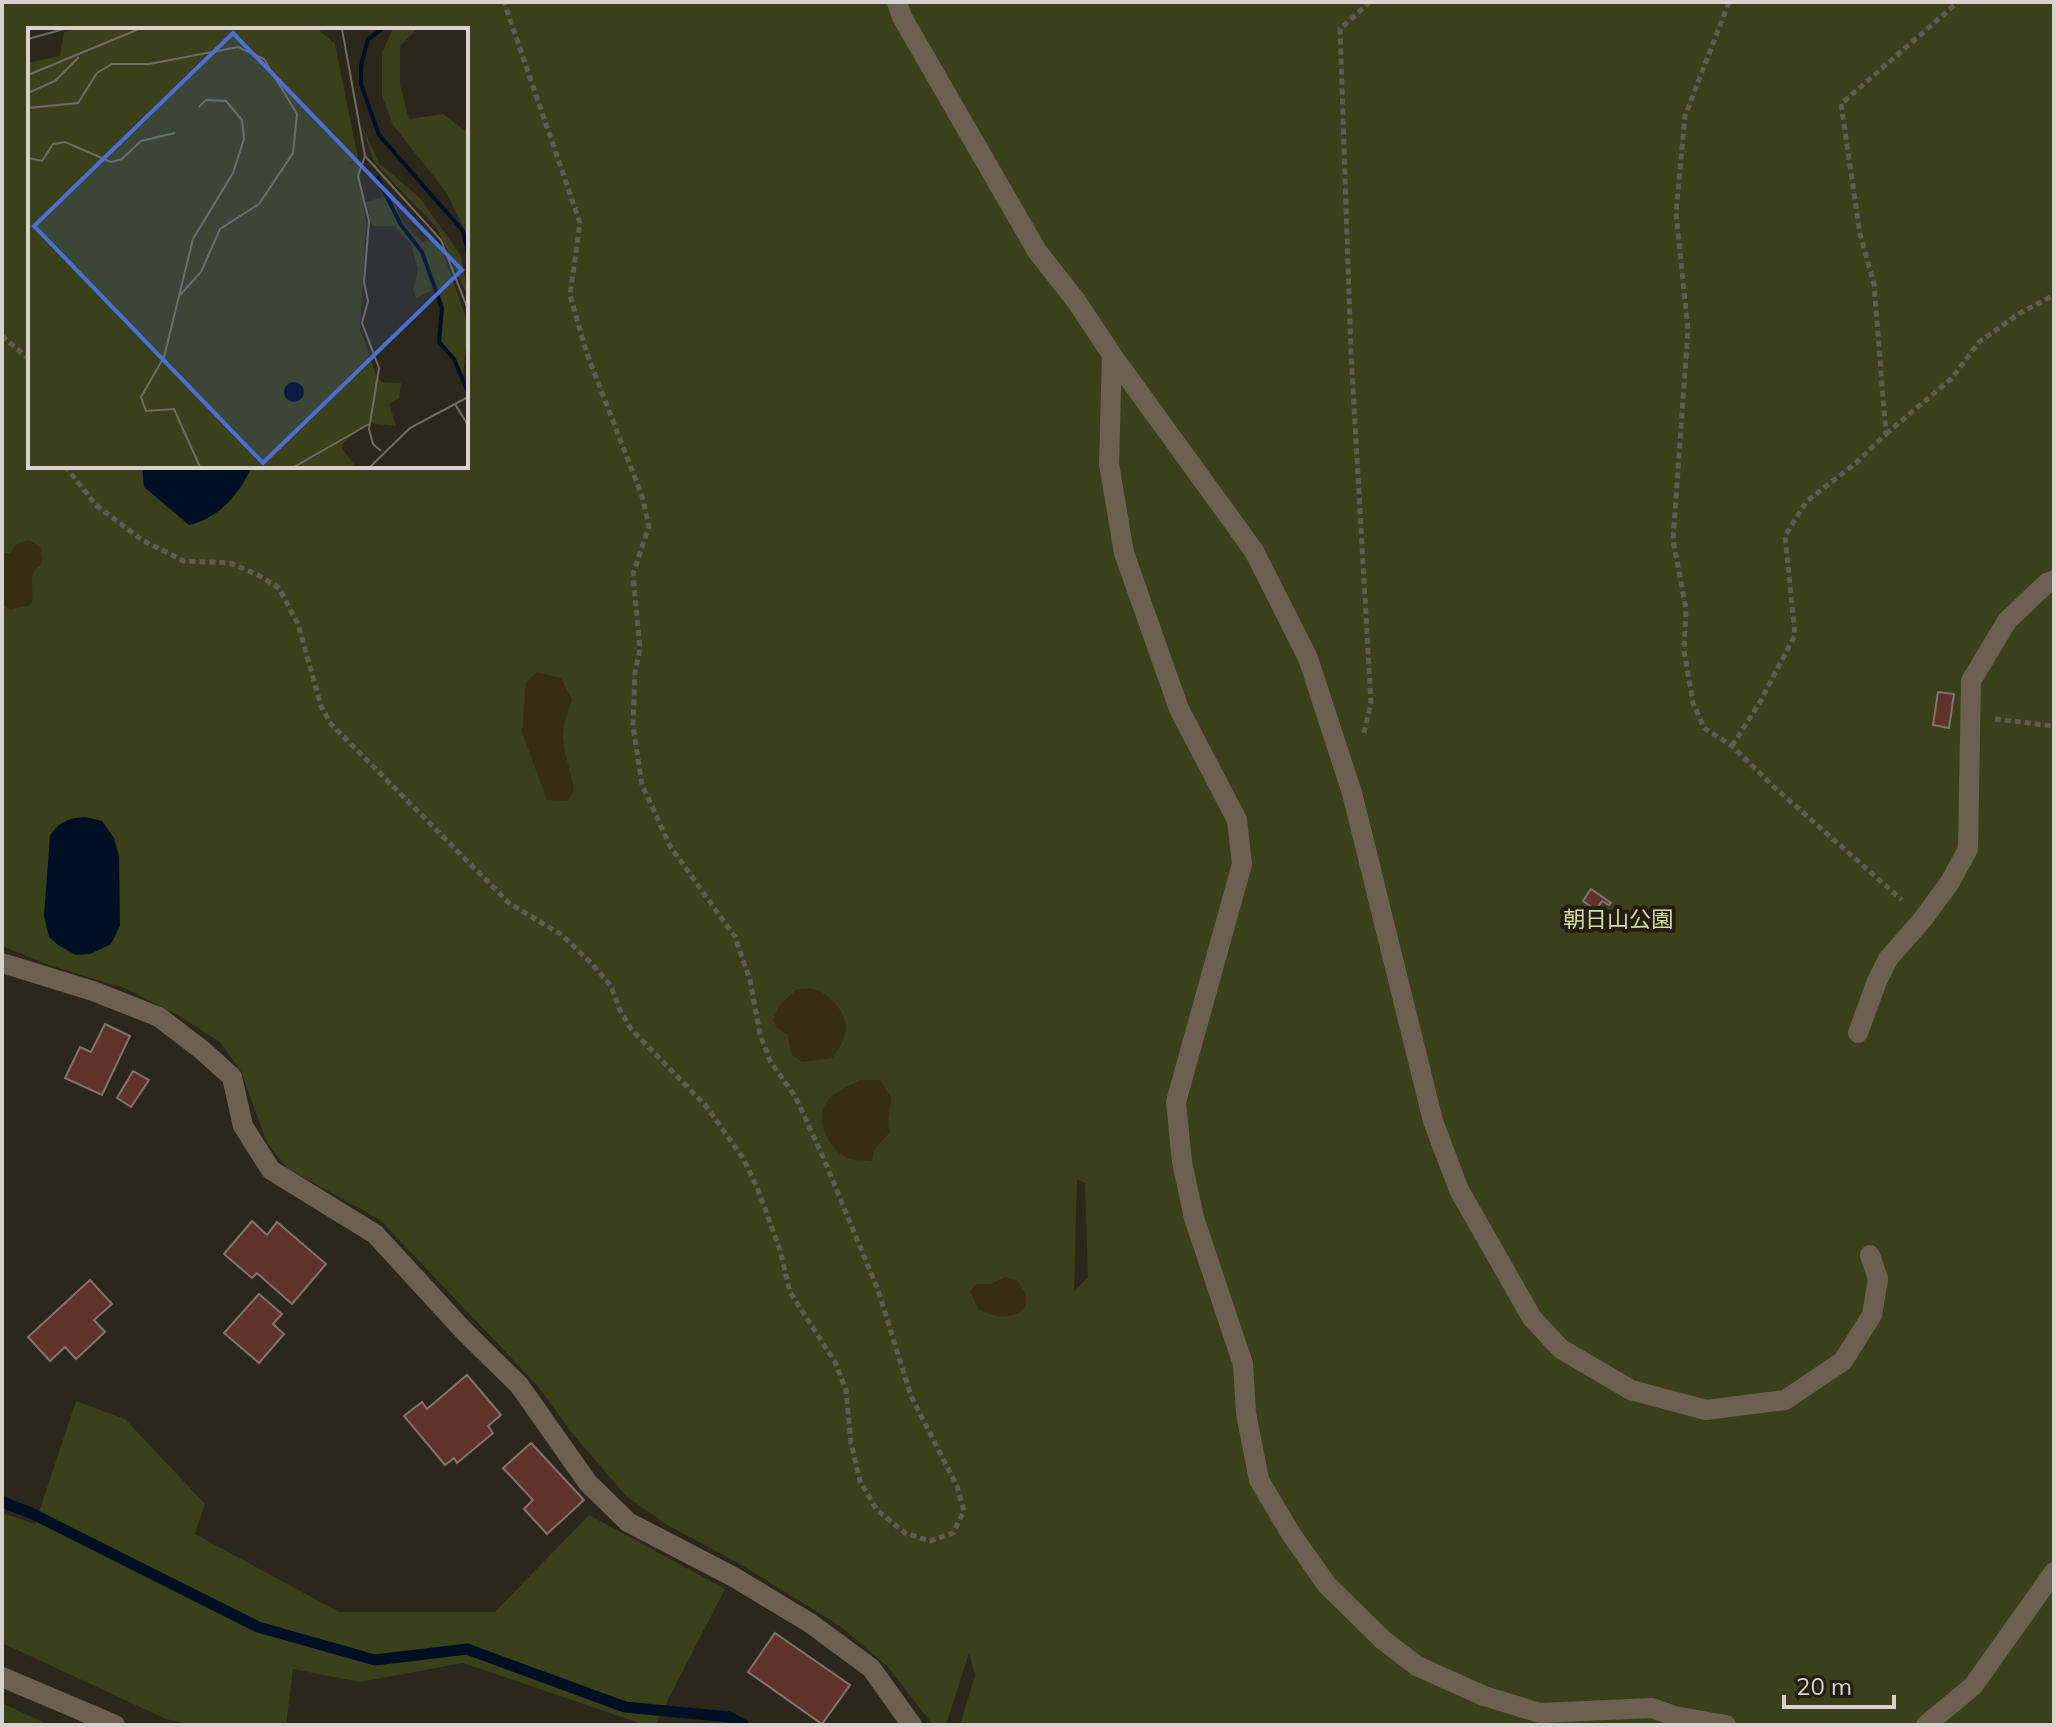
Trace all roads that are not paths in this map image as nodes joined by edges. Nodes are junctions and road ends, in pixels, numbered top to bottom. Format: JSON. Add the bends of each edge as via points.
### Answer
{"nodes":[{"id":1,"x":897,"y":2,"type":"edge"},
{"id":2,"x":1112,"y":355,"type":"junction"},
{"id":3,"x":2054,"y":580,"type":"edge"},
{"id":4,"x":2,"y":963,"type":"edge"},
{"id":5,"x":1858,"y":1033,"type":"dead end"},
{"id":6,"x":1870,"y":1255,"type":"dead end"},
{"id":7,"x":2054,"y":1572,"type":"edge"},
{"id":8,"x":2,"y":1677,"type":"edge"},
{"id":9,"x":115,"y":1725,"type":"edge"},
{"id":10,"x":912,"y":1725,"type":"edge"},
{"id":11,"x":1726,"y":1725,"type":"edge"},
{"id":12,"x":1926,"y":1725,"type":"edge"}],
"edges":[{"from":1,"to":2,"type":"street","via":[[1037,251]]},
{"from":2,"to":6,"type":"street","via":[[1254,551],[1308,658],[1352,793],[1433,1121],[1459,1190],[1532,1318],[1561,1349],[1631,1390],[1706,1410],[1785,1400],[1843,1361],[1872,1315],[1878,1279]]},
{"from":2,"to":11,"type":"street","via":[[1109,464],[1124,553],[1179,709],[1237,820],[1242,864],[1176,1102],[1194,1218],[1243,1364],[1259,1480],[1327,1585],[1417,1666],[1484,1696],[1540,1713],[1652,1708]]},
{"from":3,"to":5,"type":"street","via":[[2007,621],[1971,681],[1968,849],[1950,882],[1888,959]]},
{"from":4,"to":10,"type":"street","via":[[159,1017],[202,1050],[232,1077],[243,1126],[271,1170],[375,1234],[519,1385],[588,1483],[628,1522],[810,1623],[871,1668]]},
{"from":7,"to":12,"type":"street","via":[[1973,1686]]},
{"from":8,"to":9,"type":"street"}]}
